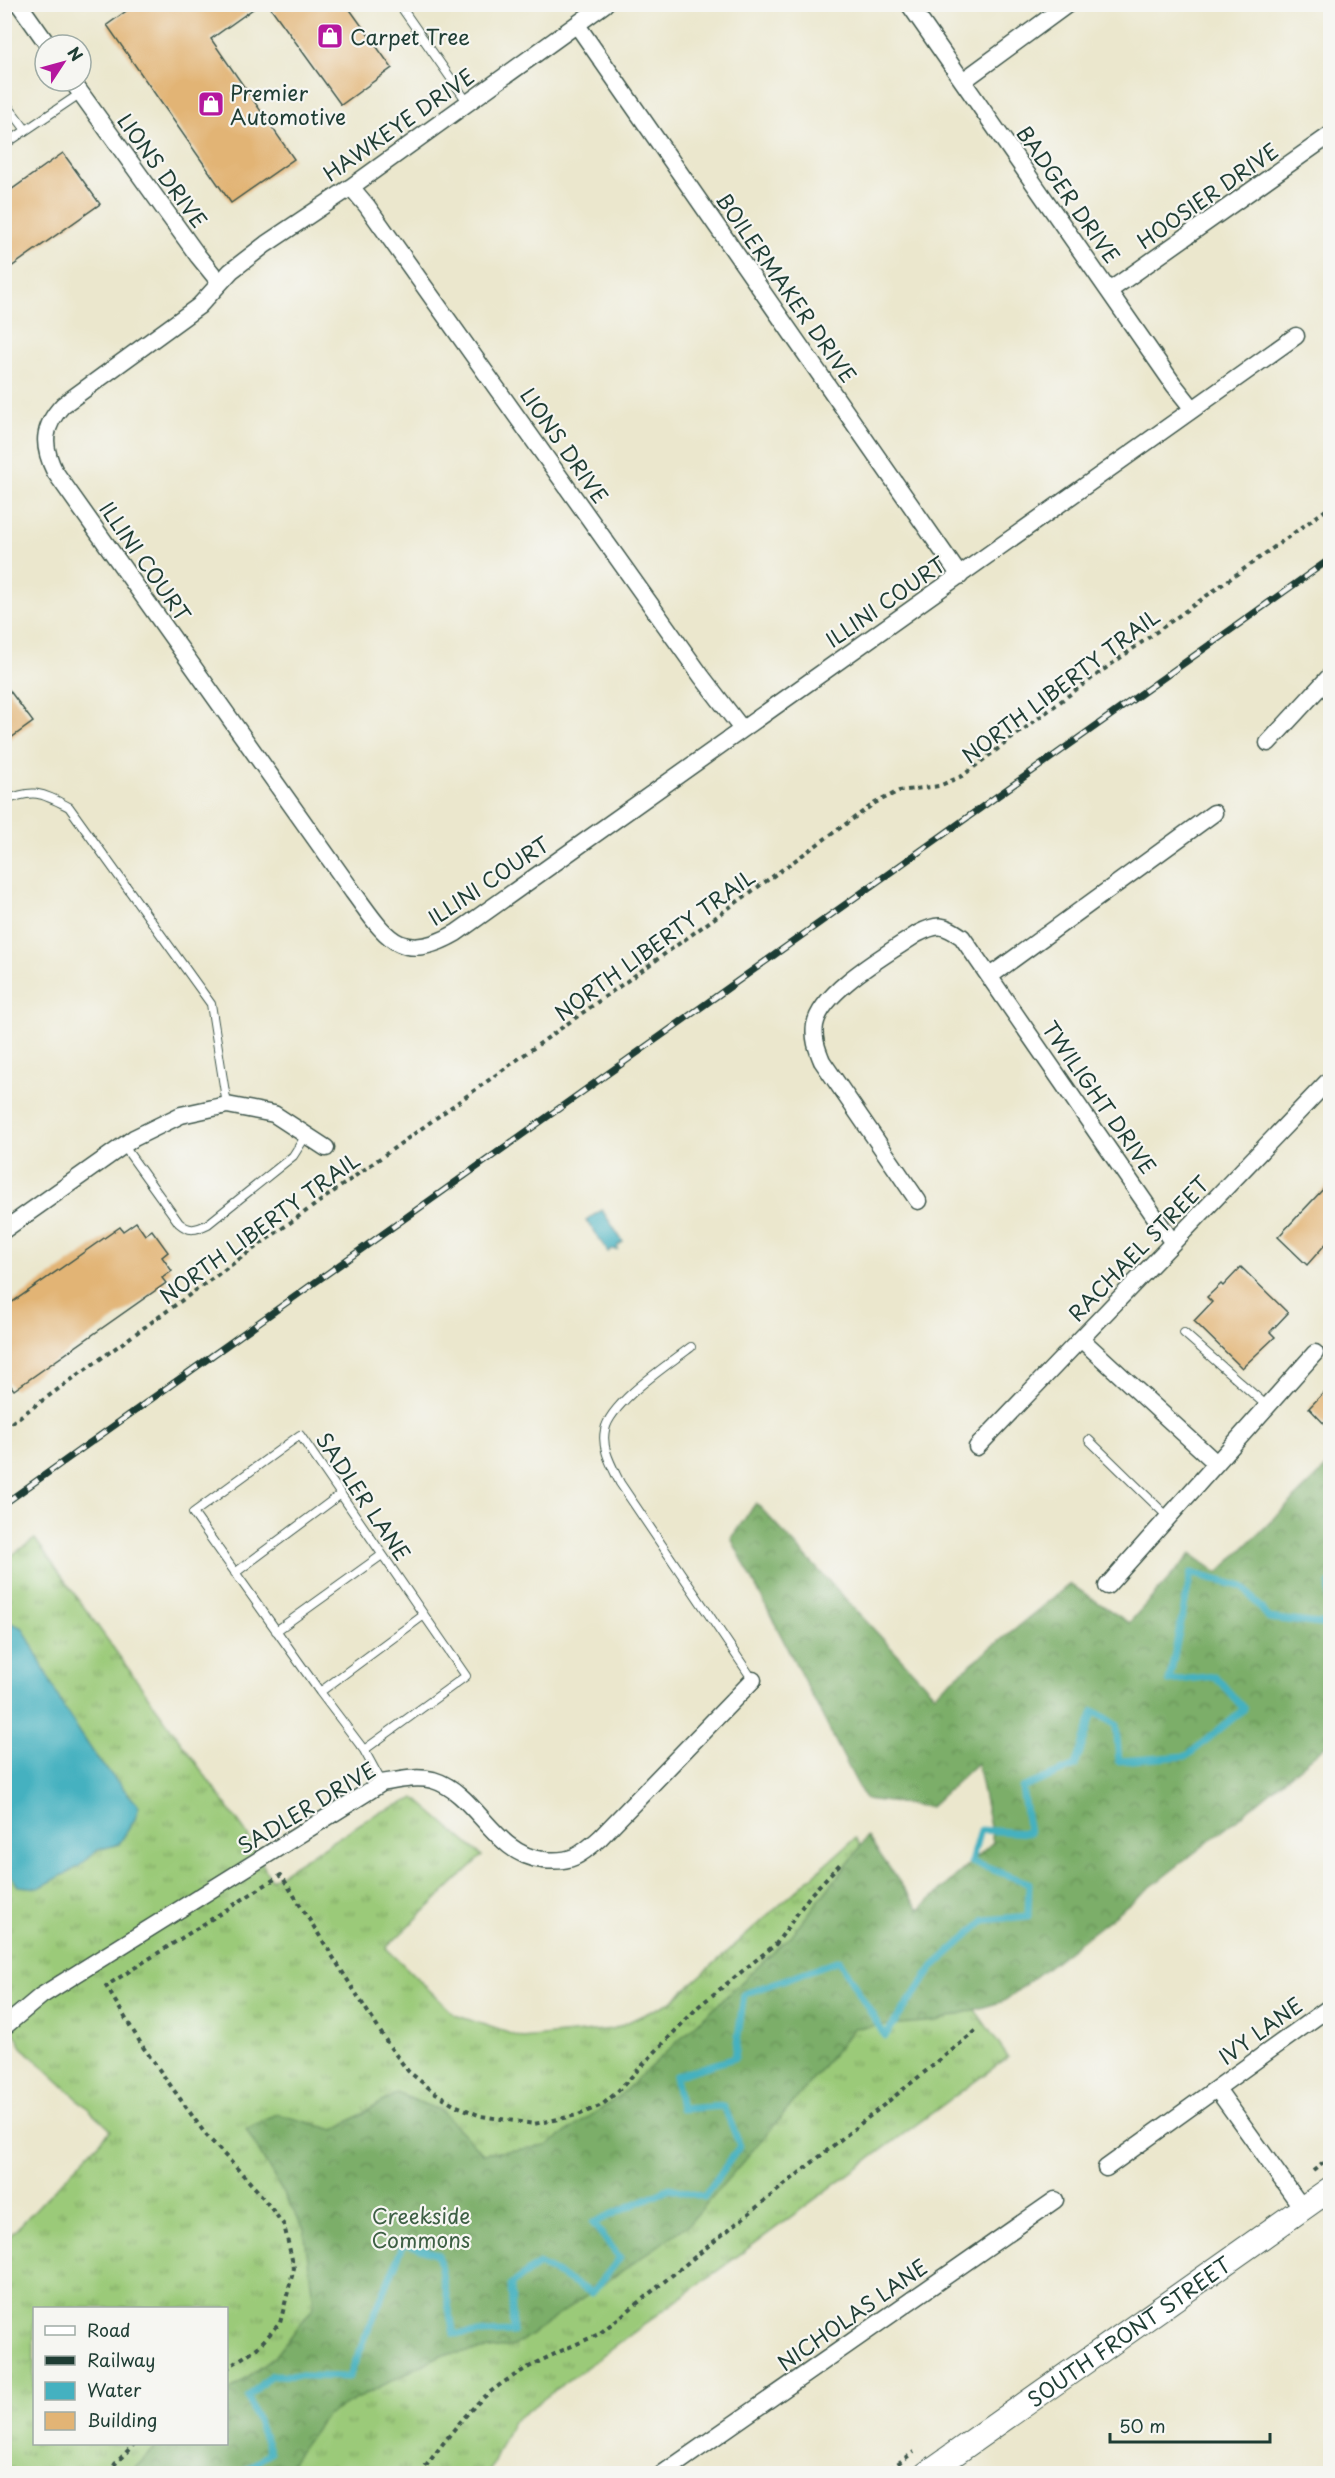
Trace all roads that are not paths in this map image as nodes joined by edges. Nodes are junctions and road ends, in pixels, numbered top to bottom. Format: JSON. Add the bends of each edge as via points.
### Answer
{"nodes":[{"id":1,"x":19,"y":4,"type":"edge"},
{"id":2,"x":399,"y":4,"type":"edge"},
{"id":3,"x":909,"y":4,"type":"edge"},
{"id":4,"x":1068,"y":4,"type":"edge"},
{"id":5,"x":600,"y":6,"type":"edge"},
{"id":6,"x":577,"y":25,"type":"junction"},
{"id":7,"x":40,"y":33,"type":"edge"},
{"id":8,"x":963,"y":81,"type":"junction"},
{"id":9,"x":70,"y":93,"type":"edge"},
{"id":10,"x":81,"y":93,"type":"edge"},
{"id":11,"x":4,"y":101,"type":"edge"},
{"id":12,"x":468,"y":103,"type":"junction"},
{"id":13,"x":26,"y":130,"type":"junction"},
{"id":14,"x":1330,"y":135,"type":"edge"},
{"id":15,"x":4,"y":145,"type":"edge"},
{"id":16,"x":351,"y":187,"type":"junction"},
{"id":17,"x":220,"y":284,"type":"junction"},
{"id":18,"x":1109,"y":291,"type":"junction"},
{"id":19,"x":1296,"y":336,"type":"dead end"},
{"id":20,"x":1193,"y":409,"type":"junction"},
{"id":21,"x":960,"y":576,"type":"junction"},
{"id":22,"x":1330,"y":676,"type":"edge"},
{"id":23,"x":742,"y":729,"type":"junction"},
{"id":24,"x":1268,"y":743,"type":"dead end"},
{"id":25,"x":4,"y":801,"type":"edge"},
{"id":26,"x":1214,"y":813,"type":"dead end"},
{"id":27,"x":990,"y":976,"type":"junction"},
{"id":28,"x":1330,"y":1079,"type":"edge"},
{"id":29,"x":227,"y":1105,"type":"junction"},
{"id":30,"x":307,"y":1134,"type":"junction"},
{"id":31,"x":123,"y":1145,"type":"junction"},
{"id":32,"x":327,"y":1148,"type":"dead end"},
{"id":33,"x":918,"y":1201,"type":"dead end"},
{"id":34,"x":4,"y":1230,"type":"edge"},
{"id":35,"x":1173,"y":1243,"type":"junction"},
{"id":36,"x":1184,"y":1333,"type":"dead end"},
{"id":37,"x":1081,"y":1339,"type":"junction"},
{"id":38,"x":691,"y":1347,"type":"dead end"},
{"id":39,"x":1315,"y":1353,"type":"dead end"},
{"id":40,"x":1268,"y":1406,"type":"junction"},
{"id":41,"x":1089,"y":1440,"type":"dead end"},
{"id":42,"x":978,"y":1447,"type":"dead end"},
{"id":43,"x":1216,"y":1463,"type":"junction"},
{"id":44,"x":340,"y":1494,"type":"junction"},
{"id":45,"x":1168,"y":1517,"type":"junction"},
{"id":46,"x":382,"y":1555,"type":"junction"},
{"id":47,"x":235,"y":1573,"type":"junction"},
{"id":48,"x":1107,"y":1586,"type":"dead end"},
{"id":49,"x":424,"y":1615,"type":"junction"},
{"id":50,"x":276,"y":1631,"type":"junction"},
{"id":51,"x":753,"y":1680,"type":"joint"},
{"id":52,"x":320,"y":1692,"type":"junction"},
{"id":53,"x":364,"y":1750,"type":"junction"},
{"id":54,"x":382,"y":1783,"type":"junction"},
{"id":55,"x":1330,"y":2007,"type":"edge"},
{"id":56,"x":4,"y":2027,"type":"edge"},
{"id":57,"x":1217,"y":2089,"type":"junction"},
{"id":58,"x":1106,"y":2168,"type":"dead end"},
{"id":59,"x":1330,"y":2189,"type":"edge"},
{"id":60,"x":1055,"y":2200,"type":"dead end"},
{"id":61,"x":1303,"y":2209,"type":"junction"},
{"id":62,"x":673,"y":2471,"type":"edge"},
{"id":63,"x":926,"y":2474,"type":"edge"}],
"edges":[{"from":1,"to":7,"type":"street"},
{"from":2,"to":12,"type":"lane"},
{"from":3,"to":8,"type":"street","name":"BADGER DRIVE"},
{"from":4,"to":8,"type":"street"},
{"from":5,"to":6,"type":"street","name":"HAWKEYE DRIVE"},
{"from":6,"to":12,"type":"street","name":"HAWKEYE DRIVE"},
{"from":6,"to":21,"type":"street","name":"BOILERMAKER DRIVE"},
{"from":8,"to":18,"type":"street","name":"BADGER DRIVE"},
{"from":9,"to":13,"type":"lane"},
{"from":10,"to":17,"type":"street","name":"LIONS DRIVE"},
{"from":11,"to":13,"type":"lane"},
{"from":12,"to":16,"type":"street","name":"HAWKEYE DRIVE"},
{"from":13,"to":15,"type":"lane"},
{"from":14,"to":18,"type":"street","name":"HOOSIER DRIVE"},
{"from":16,"to":17,"type":"street","name":"HAWKEYE DRIVE","via":[[266,244]]},
{"from":16,"to":23,"type":"street","name":"LIONS DRIVE"},
{"from":17,"to":23,"type":"street","name":"ILLINI COURT","via":[[199,306],[63,405],[47,427],[47,457],[383,933],[395,942],[415,947],[437,944]]},
{"from":18,"to":20,"type":"street","name":"BADGER DRIVE"},
{"from":19,"to":20,"type":"street","name":"ILLINI COURT"},
{"from":20,"to":21,"type":"street","name":"ILLINI COURT"},
{"from":21,"to":23,"type":"street","name":"ILLINI COURT"},
{"from":22,"to":24,"type":"street"},
{"from":25,"to":29,"type":"lane","via":[[23,793],[46,795],[69,807],[211,1004]]},
{"from":26,"to":27,"type":"street"},
{"from":27,"to":33,"type":"street","name":"TWILIGHT DRIVE","via":[[962,937],[946,926],[932,926],[834,992],[815,1024],[815,1043],[822,1061]]},
{"from":27,"to":35,"type":"street","name":"TWILIGHT DRIVE"},
{"from":28,"to":35,"type":"street","name":"RACHAEL STREET"},
{"from":29,"to":30,"type":"street","via":[[274,1114]]},
{"from":29,"to":31,"type":"street","via":[[181,1115]]},
{"from":30,"to":31,"type":"lane","via":[[293,1155],[208,1224],[196,1229],[186,1229],[179,1223]]},
{"from":30,"to":32,"type":"street"},
{"from":31,"to":34,"type":"street"},
{"from":35,"to":37,"type":"street","name":"RACHAEL STREET"},
{"from":36,"to":40,"type":"lane"},
{"from":37,"to":42,"type":"street","name":"RACHAEL STREET"},
{"from":37,"to":43,"type":"street"},
{"from":38,"to":51,"type":"lane","via":[[612,1414],[605,1429],[604,1446],[620,1483]]},
{"from":39,"to":40,"type":"street"},
{"from":40,"to":43,"type":"street"},
{"from":41,"to":45,"type":"lane"},
{"from":43,"to":45,"type":"street"},
{"from":44,"to":46,"type":"lane","name":"SADLER LANE"},
{"from":44,"to":47,"type":"lane"},
{"from":44,"to":47,"type":"lane","name":"SADLER LANE","via":[[300,1435],[193,1513]]},
{"from":45,"to":48,"type":"street"},
{"from":46,"to":49,"type":"lane","name":"SADLER LANE"},
{"from":46,"to":50,"type":"lane"},
{"from":47,"to":50,"type":"lane","name":"SADLER LANE"},
{"from":49,"to":52,"type":"lane"},
{"from":49,"to":53,"type":"lane","name":"SADLER LANE","via":[[466,1676]]},
{"from":50,"to":52,"type":"lane","name":"SADLER LANE"},
{"from":51,"to":54,"type":"street","name":"SADLER DRIVE","via":[[580,1856],[555,1862],[532,1859],[513,1850],[454,1792],[434,1780],[412,1778]]},
{"from":52,"to":53,"type":"lane","name":"SADLER LANE"},
{"from":53,"to":54,"type":"lane","name":"SADLER LANE"},
{"from":54,"to":56,"type":"street","name":"SADLER DRIVE","via":[[40,1996]]},
{"from":55,"to":57,"type":"street","name":"IVY LANE"},
{"from":57,"to":58,"type":"street","name":"IVY LANE"},
{"from":57,"to":61,"type":"street","name":"IVY LANE"},
{"from":59,"to":61,"type":"street","name":"SOUTH FRONT STREET"},
{"from":60,"to":62,"type":"street","name":"NICHOLAS LANE"},
{"from":61,"to":63,"type":"street","name":"SOUTH FRONT STREET"}]}
